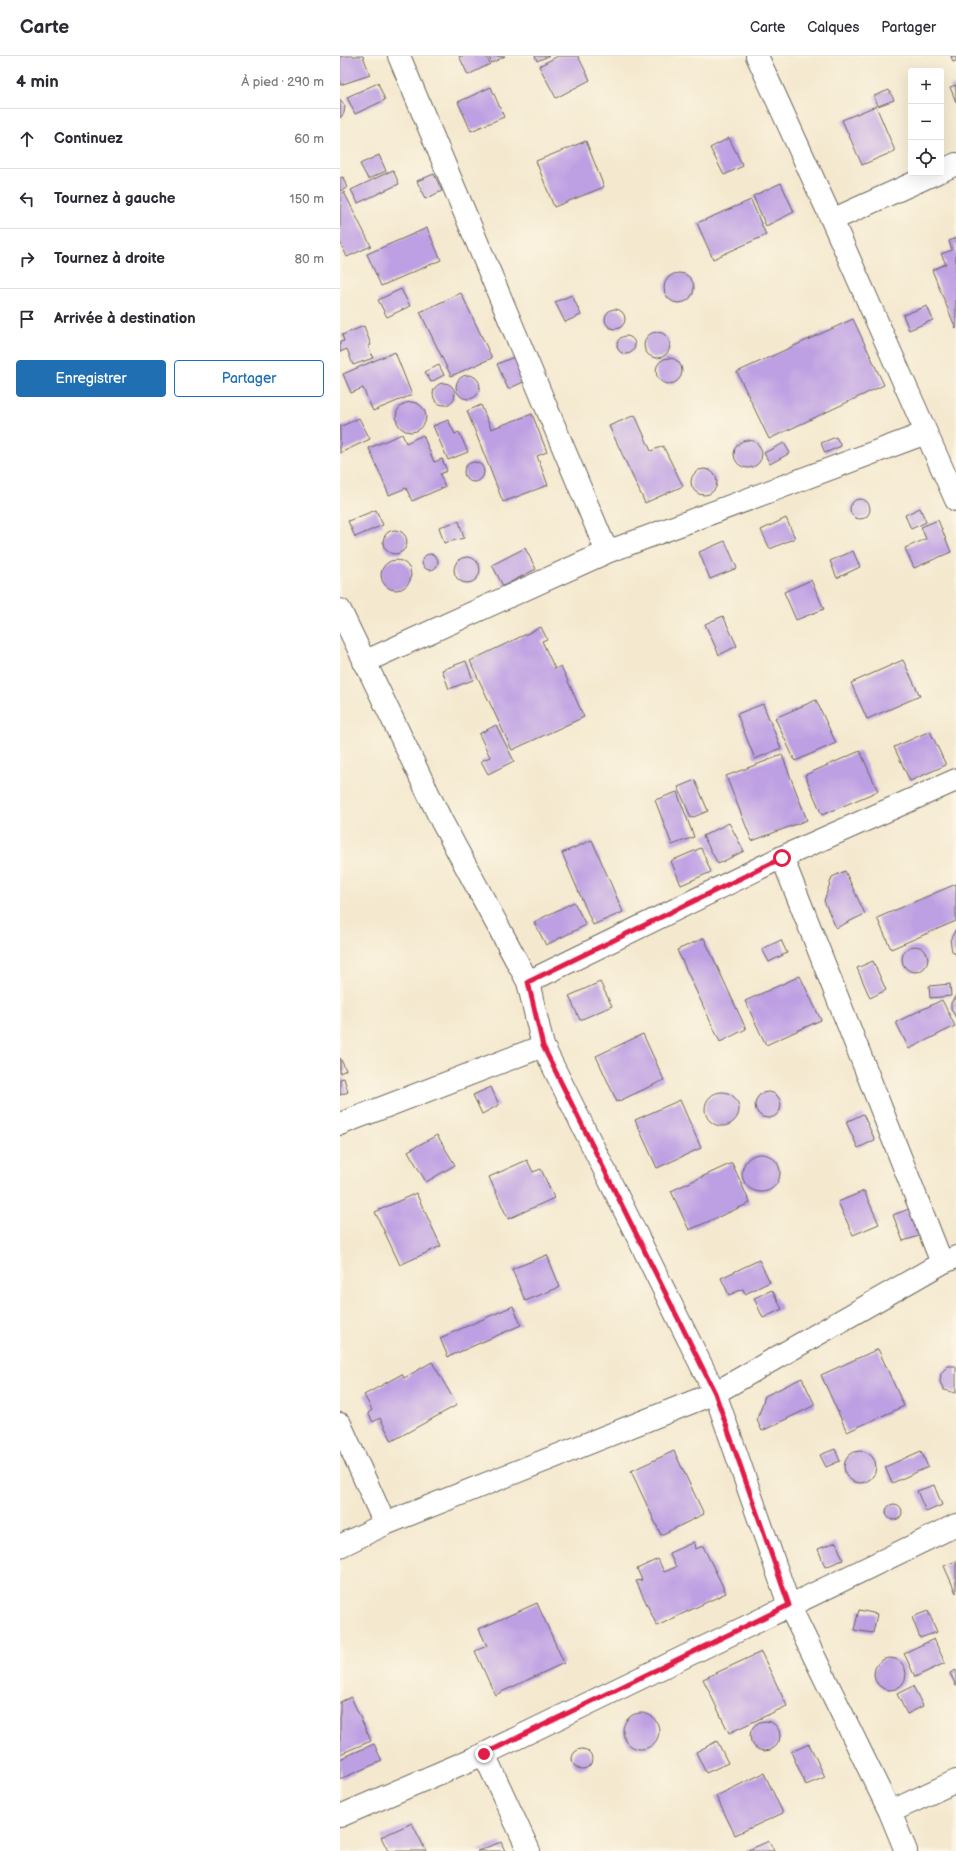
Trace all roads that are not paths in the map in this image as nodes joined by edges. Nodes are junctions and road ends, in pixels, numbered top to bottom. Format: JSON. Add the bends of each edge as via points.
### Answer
{"nodes":[{"id":1,"x":399,"y":56,"type":"edge"},
{"id":2,"x":757,"y":56,"type":"edge"},
{"id":3,"x":956,"y":164,"type":"edge"},
{"id":4,"x":944,"y":170,"type":"edge"},
{"id":5,"x":929,"y":176,"type":"edge"},
{"id":6,"x":832,"y":220,"type":"junction"},
{"id":7,"x":926,"y":433,"type":"junction"},
{"id":8,"x":956,"y":500,"type":"edge"},
{"id":9,"x":607,"y":552,"type":"junction"},
{"id":10,"x":340,"y":610,"type":"edge"},
{"id":11,"x":364,"y":662,"type":"junction"},
{"id":12,"x":956,"y":780,"type":"edge"},
{"id":13,"x":782,"y":858,"type":"junction"},
{"id":14,"x":528,"y":982,"type":"junction"},
{"id":15,"x":543,"y":1046,"type":"junction"},
{"id":16,"x":340,"y":1124,"type":"edge"},
{"id":17,"x":949,"y":1260,"type":"edge"},
{"id":18,"x":715,"y":1393,"type":"junction"},
{"id":19,"x":340,"y":1424,"type":"edge"},
{"id":20,"x":385,"y":1524,"type":"junction"},
{"id":21,"x":956,"y":1525,"type":"edge"},
{"id":22,"x":340,"y":1546,"type":"edge"},
{"id":23,"x":789,"y":1605,"type":"junction"},
{"id":24,"x":484,"y":1754,"type":"junction"},
{"id":25,"x":956,"y":1781,"type":"edge"},
{"id":26,"x":890,"y":1812,"type":"junction"},
{"id":27,"x":340,"y":1816,"type":"edge"},
{"id":28,"x":529,"y":1851,"type":"edge"},
{"id":29,"x":906,"y":1851,"type":"edge"}],
"edges":[{"from":1,"to":9,"type":"street"},
{"from":2,"to":6,"type":"street"},
{"from":3,"to":4,"type":"street"},
{"from":5,"to":6,"type":"street"},
{"from":6,"to":7,"type":"street"},
{"from":7,"to":8,"type":"street"},
{"from":7,"to":9,"type":"street"},
{"from":9,"to":11,"type":"street"},
{"from":10,"to":11,"type":"street"},
{"from":11,"to":14,"type":"street","via":[[441,820]]},
{"from":12,"to":13,"type":"street"},
{"from":13,"to":14,"type":"street"},
{"from":13,"to":17,"type":"street"},
{"from":14,"to":15,"type":"street"},
{"from":15,"to":16,"type":"street"},
{"from":15,"to":18,"type":"street"},
{"from":17,"to":18,"type":"street"},
{"from":18,"to":20,"type":"street"},
{"from":18,"to":23,"type":"street"},
{"from":19,"to":20,"type":"street"},
{"from":20,"to":22,"type":"street"},
{"from":21,"to":23,"type":"street"},
{"from":23,"to":24,"type":"street"},
{"from":23,"to":26,"type":"street"},
{"from":24,"to":27,"type":"street"},
{"from":24,"to":28,"type":"street"},
{"from":25,"to":26,"type":"street"},
{"from":26,"to":29,"type":"street"}]}
